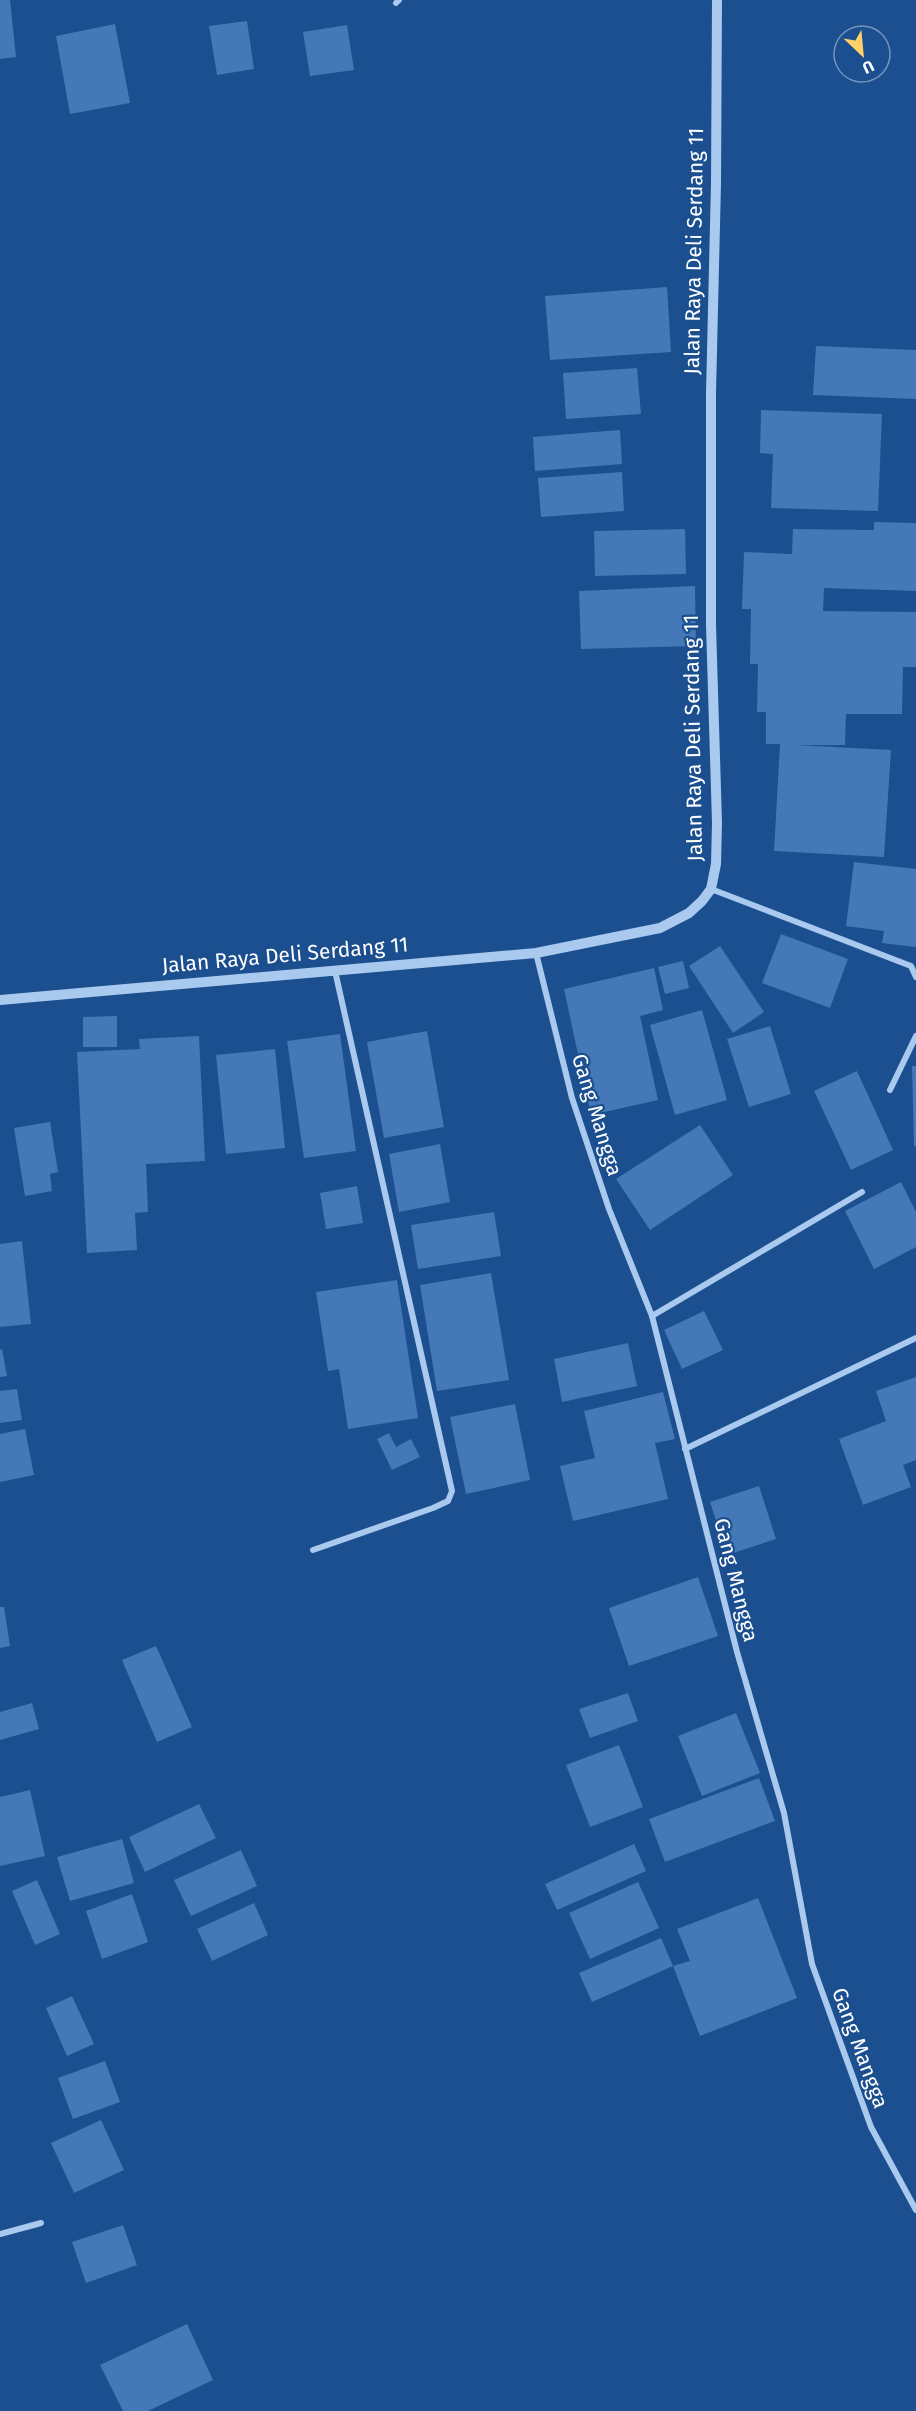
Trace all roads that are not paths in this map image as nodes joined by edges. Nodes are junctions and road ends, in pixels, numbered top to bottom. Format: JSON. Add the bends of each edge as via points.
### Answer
{"nodes":[{"id":1,"x":717,"y":0,"type":"edge"},
{"id":2,"x":711,"y":889,"type":"junction"},
{"id":3,"x":536,"y":953,"type":"junction"},
{"id":4,"x":913,"y":967,"type":"edge"},
{"id":5,"x":336,"y":970,"type":"junction"},
{"id":6,"x":916,"y":976,"type":"edge"},
{"id":7,"x":0,"y":1000,"type":"edge"},
{"id":8,"x":916,"y":1036,"type":"edge"},
{"id":9,"x":890,"y":1090,"type":"dead end"},
{"id":10,"x":861,"y":1192,"type":"dead end"},
{"id":11,"x":652,"y":1316,"type":"junction"},
{"id":12,"x":916,"y":1338,"type":"edge"},
{"id":13,"x":686,"y":1449,"type":"junction"},
{"id":14,"x":313,"y":1550,"type":"dead end"},
{"id":15,"x":916,"y":2210,"type":"edge"},
{"id":16,"x":41,"y":2223,"type":"dead end"},
{"id":17,"x":0,"y":2234,"type":"edge"}],
"edges":[{"from":1,"to":2,"type":"street","name":"Jalan Raya Deli Serdang 11","via":[[711,393],[711,625],[717,823]]},
{"from":2,"to":3,"type":"street","name":"Jalan Raya Deli Serdang 11","via":[[689,914],[660,928]]},
{"from":2,"to":4,"type":"street"},
{"from":3,"to":5,"type":"street","name":"Jalan Raya Deli Serdang 11"},
{"from":3,"to":11,"type":"street","name":"Gang Mangga","via":[[572,1098],[609,1209]]},
{"from":4,"to":6,"type":"street"},
{"from":5,"to":7,"type":"street","name":"Jalan Raya Deli Serdang 11"},
{"from":5,"to":14,"type":"street","via":[[452,1491],[448,1502],[434,1508]]},
{"from":8,"to":9,"type":"street"},
{"from":10,"to":11,"type":"street"},
{"from":11,"to":13,"type":"street","name":"Gang Mangga"},
{"from":12,"to":13,"type":"street"},
{"from":13,"to":15,"type":"street","name":"Gang Mangga","via":[[737,1652],[784,1813],[812,1964],[871,2127]]},
{"from":16,"to":17,"type":"street"}]}
